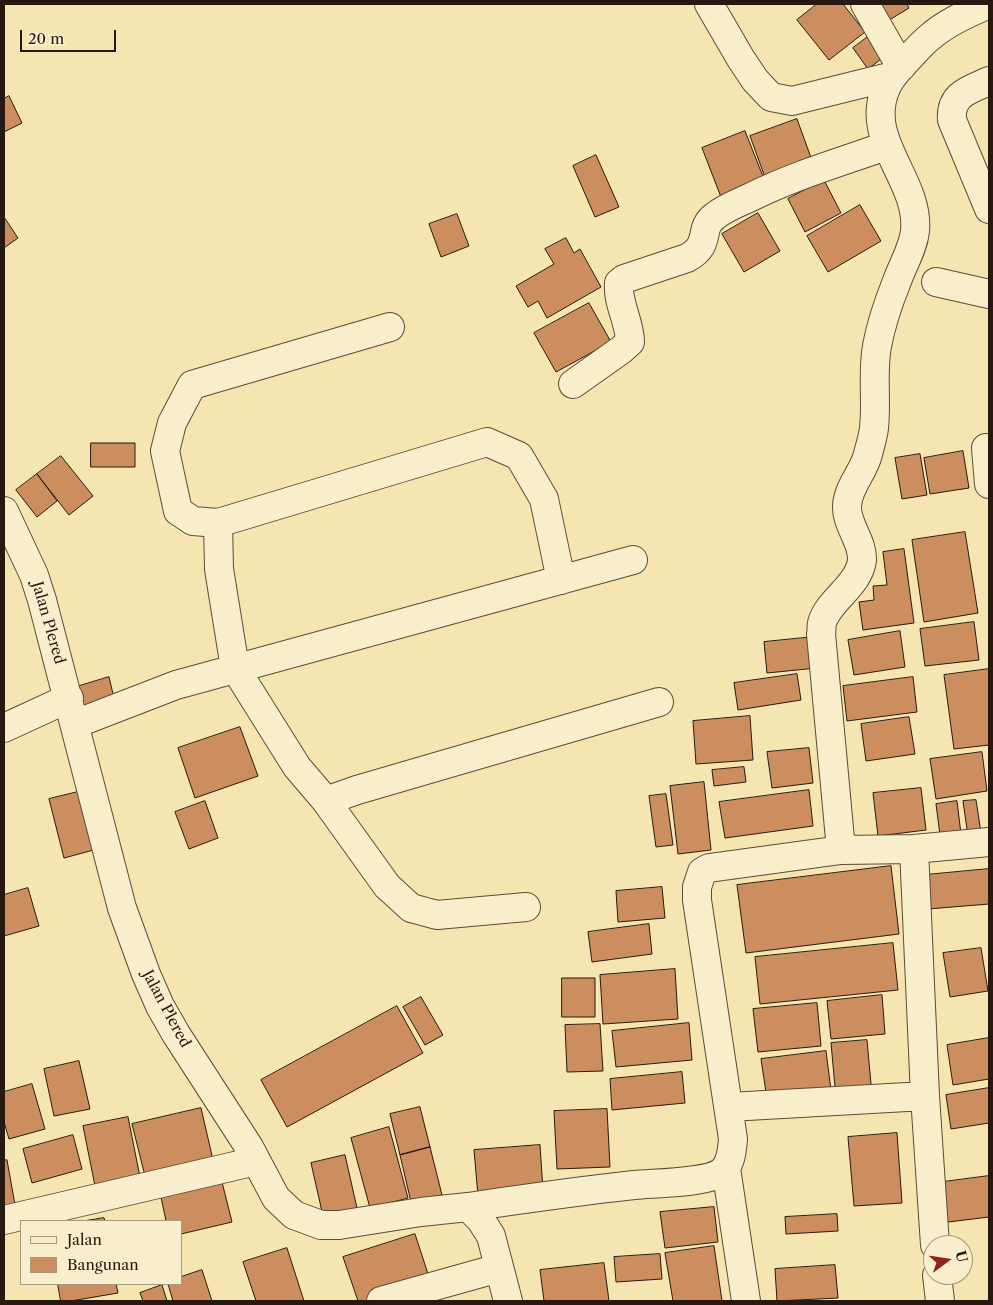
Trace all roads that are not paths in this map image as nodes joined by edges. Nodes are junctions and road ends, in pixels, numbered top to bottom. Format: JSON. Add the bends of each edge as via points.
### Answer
{"nodes":[{"id":1,"x":709,"y":4,"type":"edge"},
{"id":2,"x":865,"y":4,"type":"edge"},
{"id":3,"x":989,"y":4,"type":"edge"},
{"id":4,"x":897,"y":71,"type":"junction"},
{"id":5,"x":989,"y":80,"type":"edge"},
{"id":6,"x":886,"y":146,"type":"junction"},
{"id":7,"x":989,"y":209,"type":"edge"},
{"id":8,"x":936,"y":282,"type":"dead end"},
{"id":9,"x":989,"y":294,"type":"edge"},
{"id":10,"x":390,"y":327,"type":"dead end"},
{"id":11,"x":573,"y":384,"type":"dead end"},
{"id":12,"x":986,"y":448,"type":"dead end"},
{"id":13,"x":989,"y":484,"type":"edge"},
{"id":14,"x":4,"y":511,"type":"edge"},
{"id":15,"x":218,"y":523,"type":"junction"},
{"id":16,"x":14,"y":557,"type":"edge"},
{"id":17,"x":633,"y":560,"type":"dead end"},
{"id":18,"x":561,"y":580,"type":"junction"},
{"id":19,"x":235,"y":668,"type":"junction"},
{"id":20,"x":68,"y":698,"type":"junction"},
{"id":21,"x":660,"y":702,"type":"dead end"},
{"id":22,"x":75,"y":724,"type":"junction"},
{"id":23,"x":4,"y":728,"type":"edge"},
{"id":24,"x":326,"y":801,"type":"junction"},
{"id":25,"x":989,"y":842,"type":"edge"},
{"id":26,"x":914,"y":849,"type":"junction"},
{"id":27,"x":841,"y":850,"type":"junction"},
{"id":28,"x":526,"y":907,"type":"dead end"},
{"id":29,"x":925,"y":1096,"type":"junction"},
{"id":30,"x":729,"y":1107,"type":"junction"},
{"id":31,"x":256,"y":1161,"type":"junction"},
{"id":32,"x":726,"y":1168,"type":"junction"},
{"id":33,"x":468,"y":1207,"type":"junction"},
{"id":34,"x":4,"y":1220,"type":"edge"},
{"id":35,"x":933,"y":1235,"type":"edge"},
{"id":36,"x":500,"y":1268,"type":"junction"},
{"id":37,"x":938,"y":1285,"type":"edge"},
{"id":38,"x":381,"y":1301,"type":"edge"},
{"id":39,"x":508,"y":1301,"type":"edge"},
{"id":40,"x":746,"y":1301,"type":"edge"},
{"id":41,"x":940,"y":1301,"type":"edge"}],
"edges":[{"from":1,"to":4,"type":"street","via":[[741,59],[771,97],[792,101]]},
{"from":2,"to":4,"type":"street"},
{"from":3,"to":4,"type":"street","via":[[945,25]]},
{"from":4,"to":6,"type":"street","via":[[884,93],[880,114]]},
{"from":5,"to":7,"type":"street","via":[[957,98],[952,120]]},
{"from":6,"to":11,"type":"street","via":[[796,177],[739,202],[709,221],[697,253],[624,279],[619,283],[618,292],[630,331],[630,342]]},
{"from":6,"to":27,"type":"street","via":[[906,187],[915,218],[915,232],[878,345],[874,373],[874,430],[868,458],[854,482],[846,507],[862,560],[858,574],[822,622]]},
{"from":8,"to":9,"type":"street"},
{"from":10,"to":15,"type":"street","via":[[192,385],[172,423],[164,451],[178,511],[193,521]]},
{"from":12,"to":13,"type":"street"},
{"from":14,"to":16,"type":"street","name":"Jalan Plered"},
{"from":15,"to":18,"type":"street","via":[[487,442],[519,456],[544,499]]},
{"from":15,"to":19,"type":"street","via":[[219,569]]},
{"from":16,"to":20,"type":"street","name":"Jalan Plered","via":[[42,600]]},
{"from":17,"to":18,"type":"street"},
{"from":18,"to":19,"type":"street"},
{"from":19,"to":22,"type":"street","via":[[176,685]]},
{"from":19,"to":24,"type":"street","via":[[297,767]]},
{"from":20,"to":22,"type":"street","name":"Jalan Plered"},
{"from":20,"to":23,"type":"street"},
{"from":21,"to":24,"type":"street"},
{"from":22,"to":31,"type":"street","name":"Jalan Plered","via":[[122,908],[146,974],[176,1034]]},
{"from":24,"to":28,"type":"street","via":[[387,886],[411,908],[436,915]]},
{"from":25,"to":26,"type":"street"},
{"from":26,"to":27,"type":"street"},
{"from":26,"to":29,"type":"street"},
{"from":27,"to":30,"type":"street","via":[[709,868],[699,878],[697,900]]},
{"from":29,"to":30,"type":"street"},
{"from":29,"to":35,"type":"street"},
{"from":30,"to":32,"type":"street","via":[[733,1139]]},
{"from":31,"to":33,"type":"street","name":"Jalan Plered","via":[[283,1206],[294,1215],[322,1225]]},
{"from":31,"to":34,"type":"street"},
{"from":32,"to":33,"type":"street","name":"Jalan Plered","via":[[710,1177],[685,1181],[546,1195]]},
{"from":32,"to":40,"type":"street"},
{"from":33,"to":36,"type":"street","via":[[491,1236]]},
{"from":36,"to":38,"type":"street"},
{"from":36,"to":39,"type":"street"},
{"from":37,"to":41,"type":"street"}]}
